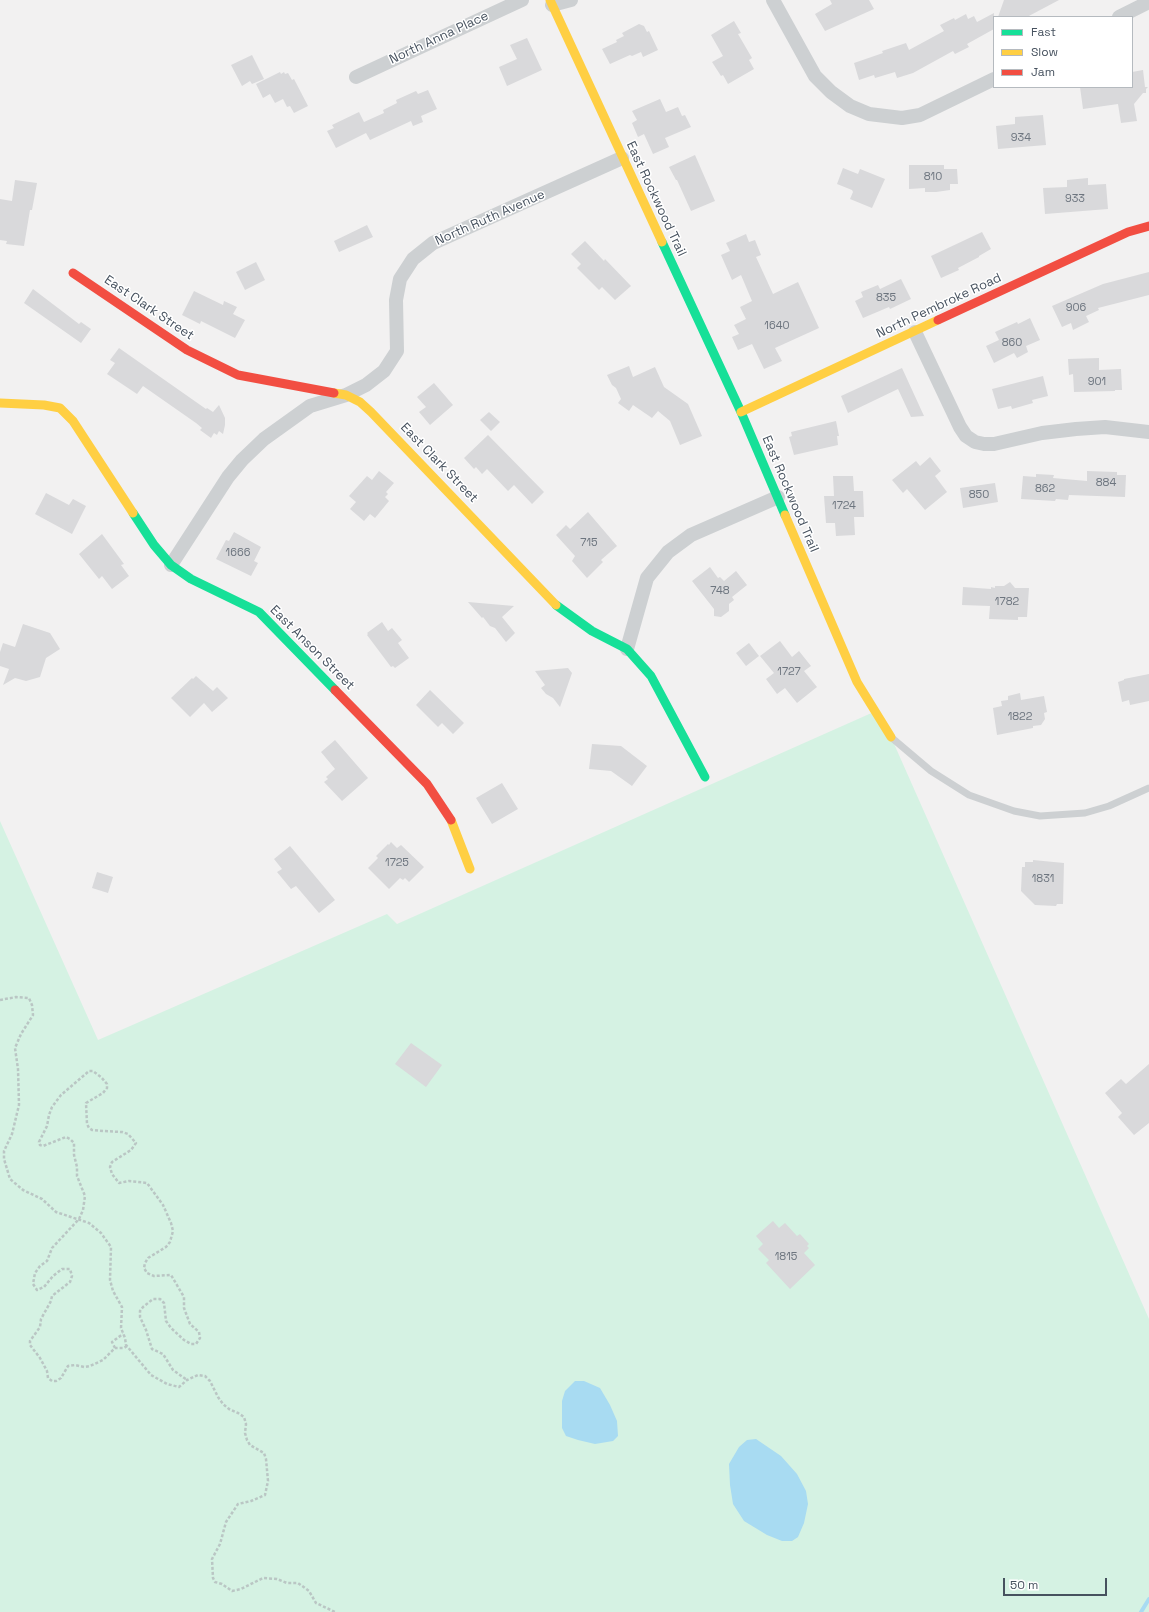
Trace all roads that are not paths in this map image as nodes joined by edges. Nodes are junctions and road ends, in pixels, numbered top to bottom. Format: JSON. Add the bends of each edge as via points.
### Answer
{"nodes":[{"id":1,"x":522,"y":0,"type":"edge"},
{"id":2,"x":571,"y":0,"type":"edge"},
{"id":3,"x":774,"y":0,"type":"edge"},
{"id":4,"x":551,"y":2,"type":"edge"},
{"id":5,"x":1149,"y":2,"type":"edge"},
{"id":6,"x":1121,"y":16,"type":"edge"},
{"id":7,"x":356,"y":77,"type":"dead end"},
{"id":8,"x":993,"y":79,"type":"edge"},
{"id":9,"x":622,"y":158,"type":"junction"},
{"id":10,"x":1149,"y":226,"type":"edge"},
{"id":11,"x":73,"y":273,"type":"dead end"},
{"id":12,"x":915,"y":332,"type":"junction"},
{"id":13,"x":346,"y":395,"type":"junction"},
{"id":14,"x":0,"y":402,"type":"edge"},
{"id":15,"x":741,"y":412,"type":"junction"},
{"id":16,"x":1149,"y":432,"type":"edge"},
{"id":17,"x":778,"y":497,"type":"junction"},
{"id":18,"x":171,"y":565,"type":"junction"},
{"id":19,"x":627,"y":649,"type":"junction"},
{"id":20,"x":891,"y":737,"type":"joint"},
{"id":21,"x":706,"y":777,"type":"dead end"},
{"id":22,"x":1149,"y":788,"type":"edge"},
{"id":23,"x":470,"y":869,"type":"dead end"}],
"edges":[{"from":1,"to":7,"type":"street","name":"North Anna Place"},
{"from":2,"to":4,"type":"street"},
{"from":3,"to":8,"type":"street","via":[[815,76],[850,106],[869,114],[902,118],[920,115]]},
{"from":4,"to":9,"type":"street","name":"East Rockwood Trail"},
{"from":5,"to":6,"type":"street"},
{"from":9,"to":13,"type":"street","name":"North Ruth Avenue","via":[[433,243],[413,259],[400,279],[396,300],[397,351],[384,372]]},
{"from":9,"to":15,"type":"street","name":"East Rockwood Trail"},
{"from":10,"to":12,"type":"street","name":"North Pembroke Road","via":[[1128,232]]},
{"from":11,"to":13,"type":"street","name":"East Clark Street","via":[[187,350],[238,375]]},
{"from":12,"to":15,"type":"street","name":"North Pembroke Road"},
{"from":12,"to":16,"type":"street","via":[[960,427],[966,436],[975,442],[994,444],[1042,433],[1105,427]]},
{"from":13,"to":18,"type":"street","name":"North Ruth Avenue","via":[[310,406],[264,439],[242,460],[228,477]]},
{"from":13,"to":19,"type":"street","name":"East Clark Street","via":[[372,412],[555,604],[592,631]]},
{"from":14,"to":18,"type":"street","name":"East Anson Street","via":[[60,408],[73,421],[154,545]]},
{"from":15,"to":17,"type":"street","name":"East Rockwood Trail"},
{"from":17,"to":19,"type":"street","via":[[691,535],[668,552],[647,578]]},
{"from":17,"to":20,"type":"street","name":"East Rockwood Trail","via":[[857,682]]},
{"from":18,"to":23,"type":"street","name":"East Anson Street","via":[[191,579],[258,612],[327,682],[427,784],[452,821]]},
{"from":19,"to":21,"type":"street","name":"East Clark Street","via":[[651,676]]},
{"from":20,"to":22,"type":"lane","name":"East Rockwood Trail","via":[[931,771],[969,795],[1014,811],[1040,816],[1085,812],[1109,806]]}]}
